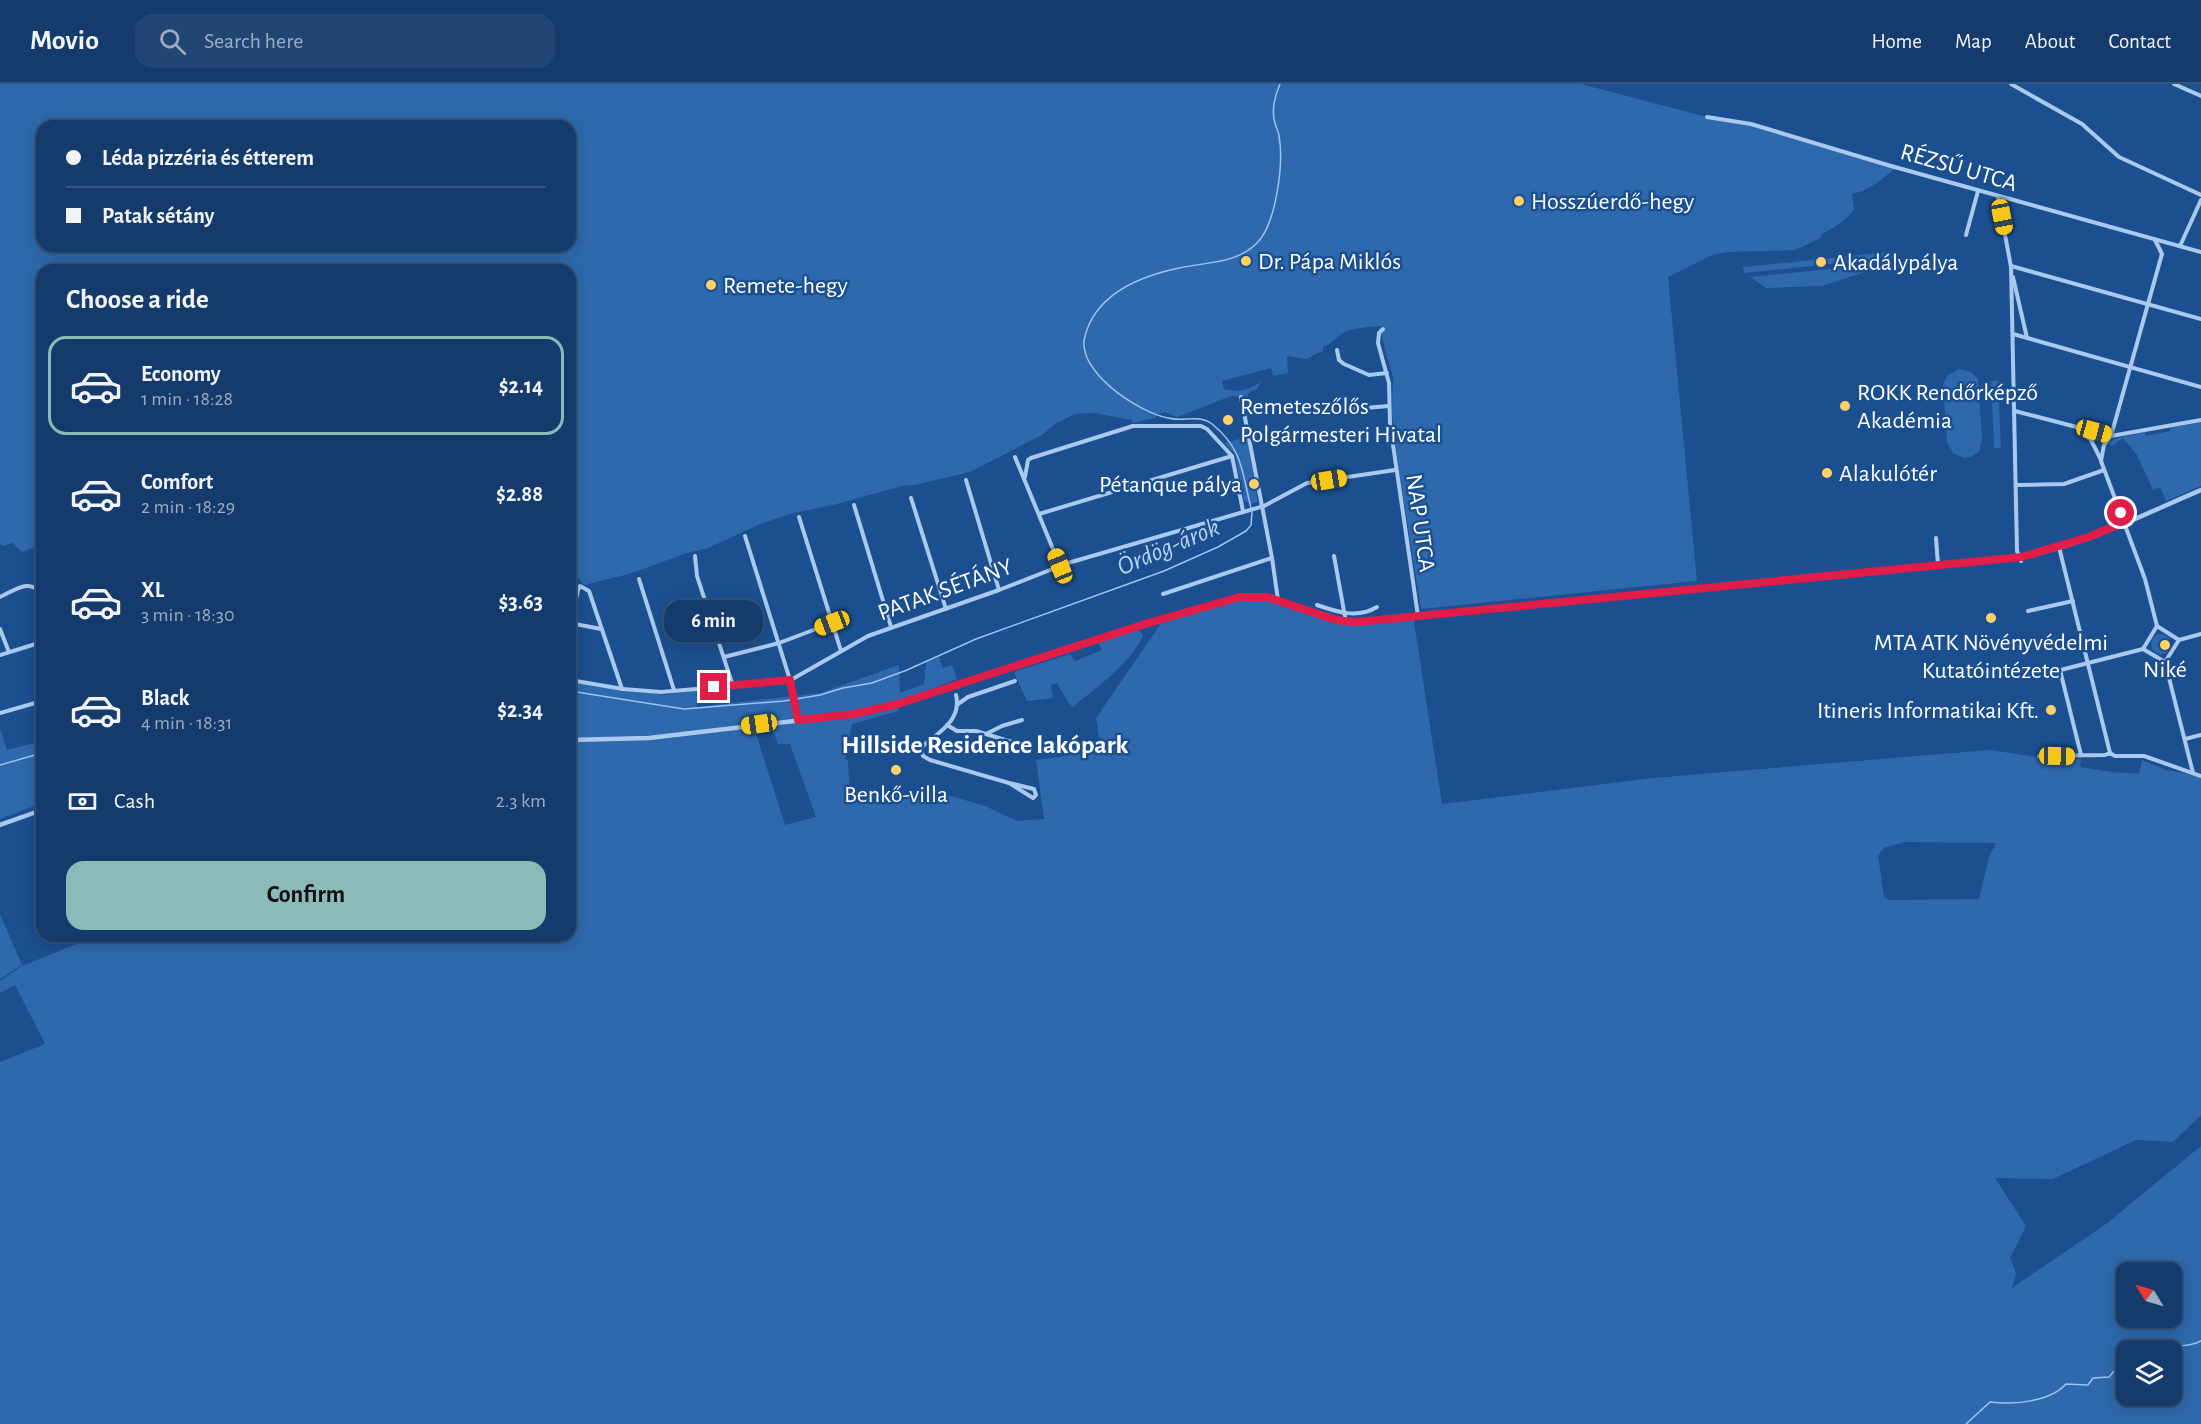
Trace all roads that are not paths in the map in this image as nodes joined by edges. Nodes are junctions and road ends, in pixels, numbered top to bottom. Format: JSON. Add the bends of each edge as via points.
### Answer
{"nodes":[{"id":1,"x":2011,"y":84,"type":"edge"},
{"id":2,"x":2174,"y":84,"type":"edge"},
{"id":3,"x":2201,"y":96,"type":"edge"},
{"id":4,"x":1707,"y":117,"type":"dead end"},
{"id":5,"x":1978,"y":191,"type":"junction"},
{"id":6,"x":2201,"y":195,"type":"edge"},
{"id":7,"x":1998,"y":197,"type":"junction"},
{"id":8,"x":2201,"y":200,"type":"edge"},
{"id":9,"x":1966,"y":235,"type":"dead end"},
{"id":10,"x":2149,"y":237,"type":"junction"},
{"id":11,"x":2177,"y":245,"type":"junction"},
{"id":12,"x":2201,"y":252,"type":"edge"},
{"id":13,"x":2162,"y":254,"type":"junction"},
{"id":14,"x":2011,"y":266,"type":"junction"},
{"id":15,"x":2147,"y":304,"type":"junction"},
{"id":16,"x":2201,"y":319,"type":"edge"},
{"id":17,"x":1383,"y":329,"type":"dead end"},
{"id":18,"x":2013,"y":334,"type":"junction"},
{"id":19,"x":2027,"y":338,"type":"junction"},
{"id":20,"x":1337,"y":350,"type":"dead end"},
{"id":21,"x":2130,"y":367,"type":"junction"},
{"id":22,"x":1387,"y":373,"type":"junction"},
{"id":23,"x":2201,"y":387,"type":"edge"},
{"id":24,"x":1241,"y":397,"type":"dead end"},
{"id":25,"x":1389,"y":406,"type":"junction"},
{"id":26,"x":1340,"y":410,"type":"dead end"},
{"id":27,"x":2015,"y":411,"type":"junction"},
{"id":28,"x":2201,"y":420,"type":"edge"},
{"id":29,"x":2077,"y":427,"type":"junction"},
{"id":30,"x":2111,"y":436,"type":"junction"},
{"id":31,"x":1232,"y":456,"type":"junction"},
{"id":32,"x":1015,"y":457,"type":"dead end"},
{"id":33,"x":2101,"y":461,"type":"junction"},
{"id":34,"x":1395,"y":470,"type":"junction"},
{"id":35,"x":2104,"y":470,"type":"junction"},
{"id":36,"x":1025,"y":477,"type":"junction"},
{"id":37,"x":966,"y":480,"type":"dead end"},
{"id":38,"x":2017,"y":485,"type":"junction"},
{"id":39,"x":2201,"y":490,"type":"edge"},
{"id":40,"x":911,"y":498,"type":"dead end"},
{"id":41,"x":854,"y":505,"type":"dead end"},
{"id":42,"x":1261,"y":506,"type":"junction"},
{"id":43,"x":1243,"y":511,"type":"junction"},
{"id":44,"x":1039,"y":514,"type":"junction"},
{"id":45,"x":799,"y":517,"type":"dead end"},
{"id":46,"x":2124,"y":520,"type":"junction"},
{"id":47,"x":745,"y":536,"type":"dead end"},
{"id":48,"x":1936,"y":537,"type":"dead end"},
{"id":49,"x":2059,"y":547,"type":"junction"},
{"id":50,"x":695,"y":556,"type":"dead end"},
{"id":51,"x":1334,"y":556,"type":"dead end"},
{"id":52,"x":1272,"y":558,"type":"junction"},
{"id":53,"x":2020,"y":559,"type":"junction"},
{"id":54,"x":1938,"y":565,"type":"junction"},
{"id":55,"x":1060,"y":566,"type":"junction"},
{"id":56,"x":639,"y":579,"type":"dead end"},
{"id":57,"x":36,"y":590,"type":"edge"},
{"id":58,"x":999,"y":590,"type":"junction"},
{"id":59,"x":1163,"y":594,"type":"dead end"},
{"id":60,"x":0,"y":597,"type":"edge"},
{"id":61,"x":1278,"y":600,"type":"junction"},
{"id":62,"x":576,"y":601,"type":"edge"},
{"id":63,"x":2073,"y":601,"type":"junction"},
{"id":64,"x":1317,"y":605,"type":"dead end"},
{"id":65,"x":1377,"y":607,"type":"dead end"},
{"id":66,"x":945,"y":609,"type":"junction"},
{"id":67,"x":2028,"y":611,"type":"dead end"},
{"id":68,"x":1345,"y":614,"type":"junction"},
{"id":69,"x":1418,"y":616,"type":"junction"},
{"id":70,"x":1346,"y":621,"type":"junction"},
{"id":71,"x":832,"y":623,"type":"junction"},
{"id":72,"x":576,"y":624,"type":"edge"},
{"id":73,"x":2157,"y":626,"type":"junction"},
{"id":74,"x":892,"y":628,"type":"junction"},
{"id":75,"x":0,"y":629,"type":"edge"},
{"id":76,"x":602,"y":630,"type":"junction"},
{"id":77,"x":2201,"y":634,"type":"edge"},
{"id":78,"x":2179,"y":640,"type":"junction"},
{"id":79,"x":779,"y":643,"type":"junction"},
{"id":80,"x":36,"y":644,"type":"edge"},
{"id":81,"x":2144,"y":649,"type":"junction"},
{"id":82,"x":841,"y":651,"type":"junction"},
{"id":83,"x":9,"y":652,"type":"junction"},
{"id":84,"x":0,"y":655,"type":"edge"},
{"id":85,"x":724,"y":657,"type":"junction"},
{"id":86,"x":2165,"y":662,"type":"junction"},
{"id":87,"x":2088,"y":663,"type":"junction"},
{"id":88,"x":2060,"y":670,"type":"junction"},
{"id":89,"x":2037,"y":676,"type":"dead end"},
{"id":90,"x":790,"y":680,"type":"junction"},
{"id":91,"x":576,"y":681,"type":"edge"},
{"id":92,"x":1015,"y":681,"type":"dead end"},
{"id":93,"x":733,"y":686,"type":"junction"},
{"id":94,"x":622,"y":689,"type":"junction"},
{"id":95,"x":674,"y":690,"type":"junction"},
{"id":96,"x":956,"y":696,"type":"dead end"},
{"id":97,"x":36,"y":703,"type":"edge"},
{"id":98,"x":958,"y":704,"type":"junction"},
{"id":99,"x":0,"y":713,"type":"edge"},
{"id":100,"x":798,"y":720,"type":"junction"},
{"id":101,"x":1022,"y":720,"type":"dead end"},
{"id":102,"x":947,"y":725,"type":"junction"},
{"id":103,"x":986,"y":734,"type":"junction"},
{"id":104,"x":2201,"y":735,"type":"edge"},
{"id":105,"x":2185,"y":739,"type":"junction"},
{"id":106,"x":576,"y":740,"type":"edge"},
{"id":107,"x":1028,"y":747,"type":"dead end"},
{"id":108,"x":2110,"y":753,"type":"junction"},
{"id":109,"x":2081,"y":755,"type":"junction"},
{"id":110,"x":2039,"y":756,"type":"dead end"},
{"id":111,"x":2193,"y":773,"type":"junction"},
{"id":112,"x":2201,"y":776,"type":"edge"},
{"id":113,"x":1009,"y":783,"type":"junction"},
{"id":114,"x":36,"y":812,"type":"edge"},
{"id":115,"x":0,"y":825,"type":"edge"}],
"edges":[{"from":1,"to":6,"type":"street","via":[[2082,124],[2119,157]]},
{"from":2,"to":3,"type":"street"},
{"from":4,"to":5,"type":"street","name":"RÉZSŰ UTCA","via":[[1751,124]]},
{"from":5,"to":7,"type":"street","name":"RÉZSŰ UTCA"},
{"from":5,"to":9,"type":"street"},
{"from":7,"to":10,"type":"street","name":"RÉZSŰ UTCA"},
{"from":7,"to":14,"type":"street"},
{"from":8,"to":11,"type":"street"},
{"from":10,"to":11,"type":"street","name":"RÉZSŰ UTCA"},
{"from":10,"to":13,"type":"street"},
{"from":11,"to":12,"type":"street","name":"RÉZSŰ UTCA"},
{"from":11,"to":13,"type":"street","via":[[2169,246]]},
{"from":13,"to":15,"type":"street"},
{"from":14,"to":15,"type":"street"},
{"from":14,"to":18,"type":"street"},
{"from":14,"to":19,"type":"street"},
{"from":15,"to":16,"type":"street"},
{"from":15,"to":21,"type":"street"},
{"from":17,"to":22,"type":"street","name":"NAP UTCA","via":[[1378,341]]},
{"from":18,"to":19,"type":"street"},
{"from":18,"to":27,"type":"street"},
{"from":19,"to":21,"type":"street"},
{"from":20,"to":22,"type":"street","via":[[1344,364],[1369,375]]},
{"from":21,"to":23,"type":"street"},
{"from":21,"to":30,"type":"street"},
{"from":22,"to":25,"type":"street","name":"NAP UTCA"},
{"from":24,"to":42,"type":"street"},
{"from":25,"to":26,"type":"street"},
{"from":25,"to":34,"type":"street","name":"NAP UTCA"},
{"from":27,"to":29,"type":"street"},
{"from":27,"to":38,"type":"street"},
{"from":28,"to":30,"type":"street"},
{"from":29,"to":30,"type":"street"},
{"from":29,"to":33,"type":"street","via":[[2091,440]]},
{"from":30,"to":33,"type":"street","via":[[2104,445]]},
{"from":31,"to":36,"type":"street","via":[[1207,429],[1197,426],[1130,427],[1031,458]]},
{"from":31,"to":43,"type":"street"},
{"from":31,"to":44,"type":"street"},
{"from":32,"to":36,"type":"street"},
{"from":33,"to":35,"type":"street"},
{"from":34,"to":42,"type":"street","name":"PATAK SÉTÁNY","via":[[1307,483]]},
{"from":34,"to":69,"type":"street","name":"NAP UTCA"},
{"from":35,"to":38,"type":"street","via":[[2064,484]]},
{"from":35,"to":46,"type":"street"},
{"from":36,"to":44,"type":"street"},
{"from":37,"to":58,"type":"street"},
{"from":38,"to":53,"type":"street"},
{"from":39,"to":46,"type":"street"},
{"from":40,"to":66,"type":"street"},
{"from":41,"to":74,"type":"street"},
{"from":42,"to":43,"type":"street","name":"PATAK SÉTÁNY"},
{"from":42,"to":52,"type":"street"},
{"from":43,"to":55,"type":"street","name":"PATAK SÉTÁNY"},
{"from":44,"to":55,"type":"street"},
{"from":45,"to":71,"type":"street"},
{"from":46,"to":49,"type":"street"},
{"from":46,"to":73,"type":"street"},
{"from":47,"to":79,"type":"street"},
{"from":48,"to":54,"type":"street"},
{"from":49,"to":53,"type":"street"},
{"from":49,"to":63,"type":"street"},
{"from":50,"to":85,"type":"street","via":[[697,576]]},
{"from":51,"to":68,"type":"street"},
{"from":52,"to":59,"type":"street"},
{"from":52,"to":61,"type":"street"},
{"from":53,"to":54,"type":"street"},
{"from":54,"to":69,"type":"street"},
{"from":55,"to":58,"type":"street","name":"PATAK SÉTÁNY"},
{"from":56,"to":95,"type":"street"},
{"from":57,"to":60,"type":"street","via":[[31,585]]},
{"from":58,"to":66,"type":"street","name":"PATAK SÉTÁNY"},
{"from":61,"to":70,"type":"street"},
{"from":61,"to":100,"type":"street","via":[[1240,597],[898,704]]},
{"from":62,"to":76,"type":"street","via":[[583,586],[589,591]]},
{"from":63,"to":67,"type":"street"},
{"from":63,"to":87,"type":"street"},
{"from":64,"to":68,"type":"street"},
{"from":65,"to":68,"type":"street"},
{"from":66,"to":74,"type":"street","name":"PATAK SÉTÁNY"},
{"from":68,"to":70,"type":"street"},
{"from":69,"to":70,"type":"street"},
{"from":71,"to":79,"type":"street"},
{"from":71,"to":82,"type":"street"},
{"from":72,"to":76,"type":"street"},
{"from":73,"to":78,"type":"street"},
{"from":73,"to":81,"type":"street"},
{"from":74,"to":82,"type":"street","name":"PATAK SÉTÁNY","via":[[864,637]]},
{"from":75,"to":83,"type":"street"},
{"from":76,"to":94,"type":"street"},
{"from":77,"to":78,"type":"street"},
{"from":78,"to":86,"type":"street"},
{"from":79,"to":85,"type":"street"},
{"from":79,"to":90,"type":"street"},
{"from":80,"to":83,"type":"street"},
{"from":81,"to":86,"type":"street"},
{"from":81,"to":87,"type":"street"},
{"from":82,"to":90,"type":"street","name":"PATAK SÉTÁNY"},
{"from":83,"to":84,"type":"street"},
{"from":85,"to":93,"type":"street"},
{"from":86,"to":105,"type":"street"},
{"from":87,"to":88,"type":"street"},
{"from":87,"to":108,"type":"street"},
{"from":88,"to":89,"type":"street"},
{"from":88,"to":109,"type":"street"},
{"from":90,"to":93,"type":"street","name":"PATAK SÉTÁNY"},
{"from":90,"to":100,"type":"street"},
{"from":91,"to":94,"type":"street","name":"PATAK SÉTÁNY"},
{"from":92,"to":98,"type":"street"},
{"from":93,"to":95,"type":"street","name":"PATAK SÉTÁNY"},
{"from":94,"to":95,"type":"street","name":"PATAK SÉTÁNY"},
{"from":96,"to":98,"type":"street"},
{"from":97,"to":99,"type":"street"},
{"from":98,"to":102,"type":"street"},
{"from":100,"to":106,"type":"street","via":[[649,738]]},
{"from":101,"to":103,"type":"street"},
{"from":102,"to":103,"type":"street","via":[[957,731]]},
{"from":102,"to":113,"type":"street","via":[[924,745],[923,756]]},
{"from":103,"to":107,"type":"street"},
{"from":104,"to":105,"type":"street"},
{"from":105,"to":111,"type":"street"},
{"from":108,"to":109,"type":"street"},
{"from":108,"to":111,"type":"street","via":[[2144,756]]},
{"from":109,"to":110,"type":"street"},
{"from":111,"to":112,"type":"street"},
{"from":113,"to":113,"type":"street","via":[[1033,798],[1036,795],[1034,789]]},
{"from":114,"to":115,"type":"street"}]}
